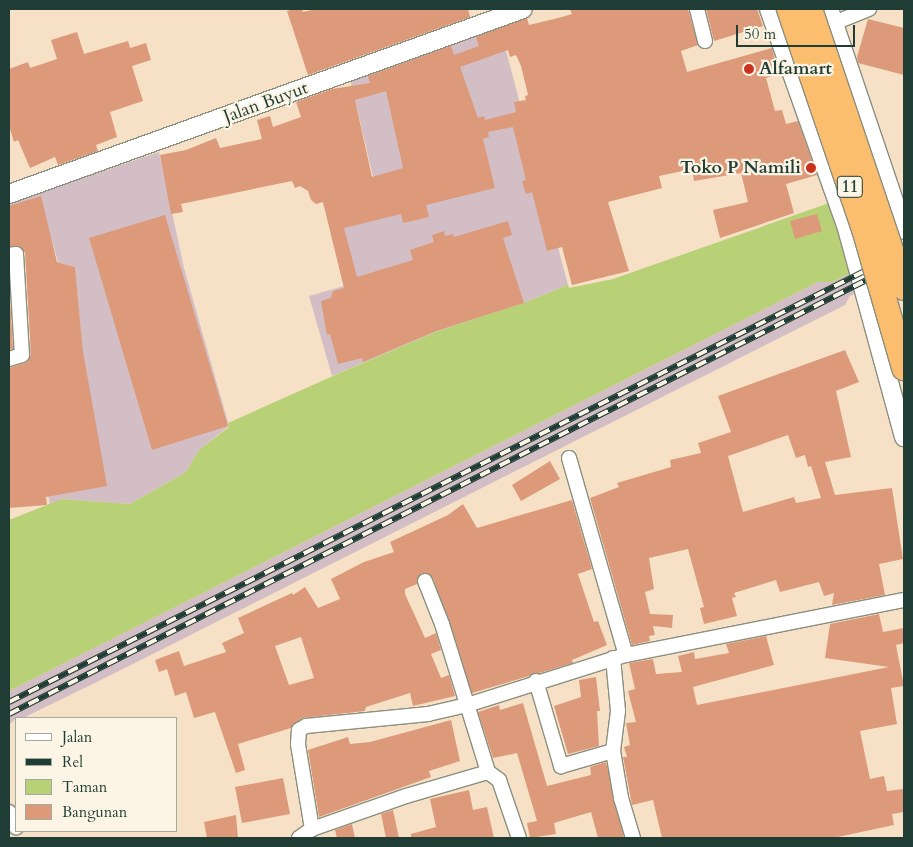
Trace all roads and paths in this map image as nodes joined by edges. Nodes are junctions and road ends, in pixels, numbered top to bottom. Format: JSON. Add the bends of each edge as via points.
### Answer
{"nodes":[{"id":1,"x":522,"y":9,"type":"edge"},
{"id":2,"x":697,"y":9,"type":"edge"},
{"id":3,"x":769,"y":9,"type":"edge"},
{"id":4,"x":789,"y":9,"type":"edge"},
{"id":5,"x":810,"y":9,"type":"edge"},
{"id":6,"x":869,"y":9,"type":"edge"},
{"id":7,"x":832,"y":16,"type":"edge"},
{"id":8,"x":705,"y":40,"type":"dead end"},
{"id":9,"x":850,"y":70,"type":"junction"},
{"id":10,"x":802,"y":94,"type":"junction"},
{"id":11,"x":9,"y":194,"type":"edge"},
{"id":12,"x":903,"y":224,"type":"edge"},
{"id":13,"x":9,"y":255,"type":"edge"},
{"id":14,"x":904,"y":288,"type":"edge"},
{"id":15,"x":9,"y":359,"type":"edge"},
{"id":16,"x":904,"y":368,"type":"edge"},
{"id":17,"x":904,"y":438,"type":"edge"},
{"id":18,"x":569,"y":458,"type":"dead end"},
{"id":19,"x":426,"y":581,"type":"dead end"},
{"id":20,"x":904,"y":600,"type":"edge"},
{"id":21,"x":619,"y":656,"type":"junction"},
{"id":22,"x":536,"y":681,"type":"junction"},
{"id":23,"x":467,"y":705,"type":"junction"},
{"id":24,"x":613,"y":752,"type":"junction"},
{"id":25,"x":488,"y":772,"type":"junction"},
{"id":26,"x":9,"y":812,"type":"edge"},
{"id":27,"x":15,"y":825,"type":"edge"},
{"id":28,"x":312,"y":829,"type":"junction"},
{"id":29,"x":299,"y":838,"type":"edge"},
{"id":30,"x":520,"y":838,"type":"edge"},
{"id":31,"x":632,"y":838,"type":"edge"}],
"edges":[{"from":1,"to":11,"type":"street","name":"Jalan Buyut"},
{"from":2,"to":8,"type":"street"},
{"from":3,"to":10,"type":"street"},
{"from":4,"to":16,"type":"highway","number":"11","bridge":true,"via":[[861,220]]},
{"from":5,"to":14,"type":"highway","number":"11","bridge":true},
{"from":6,"to":7,"type":"street"},
{"from":7,"to":9,"type":"street"},
{"from":9,"to":10,"type":"street","via":[[848,91],[836,104],[823,108]]},
{"from":9,"to":12,"type":"street"},
{"from":10,"to":17,"type":"street","via":[[858,265]]},
{"from":13,"to":15,"type":"street","via":[[16,254],[22,355]]},
{"from":18,"to":21,"type":"street"},
{"from":19,"to":23,"type":"street"},
{"from":20,"to":21,"type":"street"},
{"from":21,"to":22,"type":"street"},
{"from":21,"to":24,"type":"street"},
{"from":22,"to":23,"type":"street"},
{"from":22,"to":24,"type":"street","via":[[562,766]]},
{"from":23,"to":25,"type":"street"},
{"from":23,"to":28,"type":"street","via":[[428,714],[323,724],[299,730],[298,744]]},
{"from":24,"to":31,"type":"street"},
{"from":25,"to":28,"type":"street"},
{"from":25,"to":30,"type":"street","via":[[499,780]]},
{"from":26,"to":27,"type":"street"},
{"from":28,"to":29,"type":"street"}]}
